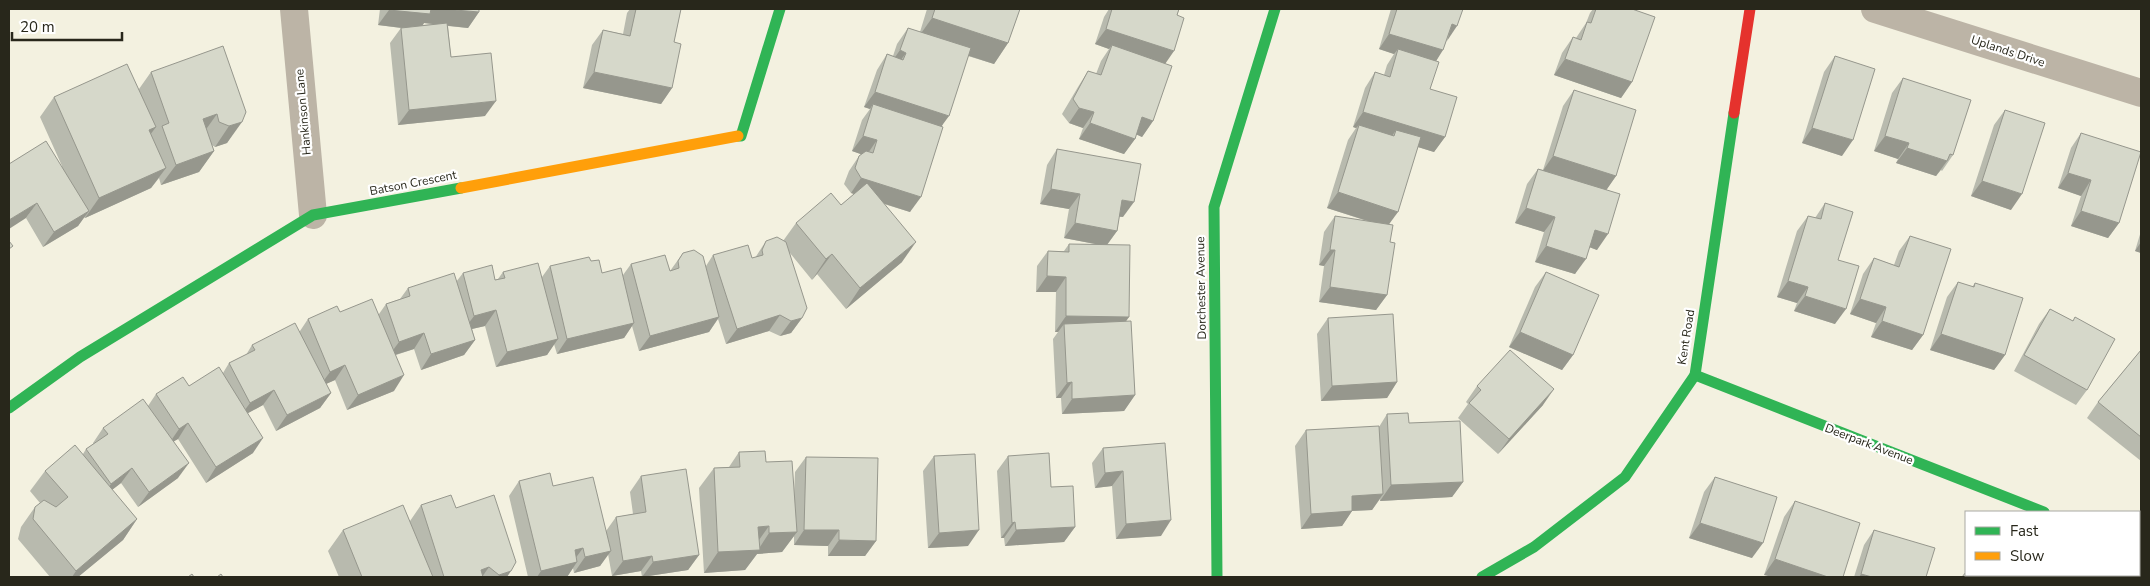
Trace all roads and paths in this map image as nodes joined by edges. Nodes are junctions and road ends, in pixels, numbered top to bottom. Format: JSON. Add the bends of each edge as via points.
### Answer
{"nodes":[{"id":1,"x":294,"y":9,"type":"edge"},
{"id":2,"x":780,"y":9,"type":"edge"},
{"id":3,"x":1275,"y":9,"type":"edge"},
{"id":4,"x":1750,"y":9,"type":"edge"},
{"id":5,"x":1875,"y":9,"type":"edge"},
{"id":6,"x":2141,"y":93,"type":"edge"},
{"id":7,"x":313,"y":215,"type":"junction"},
{"id":8,"x":1694,"y":375,"type":"junction"},
{"id":9,"x":9,"y":408,"type":"edge"},
{"id":10,"x":2041,"y":511,"type":"edge"},
{"id":11,"x":1217,"y":577,"type":"edge"},
{"id":12,"x":1482,"y":577,"type":"edge"}],
"edges":[{"from":1,"to":7,"type":"street","name":"Hankinson Lane"},
{"from":2,"to":7,"type":"street","name":"Batson Crescent","via":[[741,136]]},
{"from":3,"to":11,"type":"street","name":"Dorchester Avenue","via":[[1214,206]]},
{"from":4,"to":8,"type":"street","name":"Kent Road"},
{"from":5,"to":6,"type":"street","name":"Uplands Drive"},
{"from":7,"to":9,"type":"street","name":"Batson Crescent","via":[[80,357]]},
{"from":8,"to":10,"type":"street","name":"Deerpark Avenue"},
{"from":8,"to":12,"type":"street","name":"Kent Road","via":[[1626,477],[1534,546]]}]}
